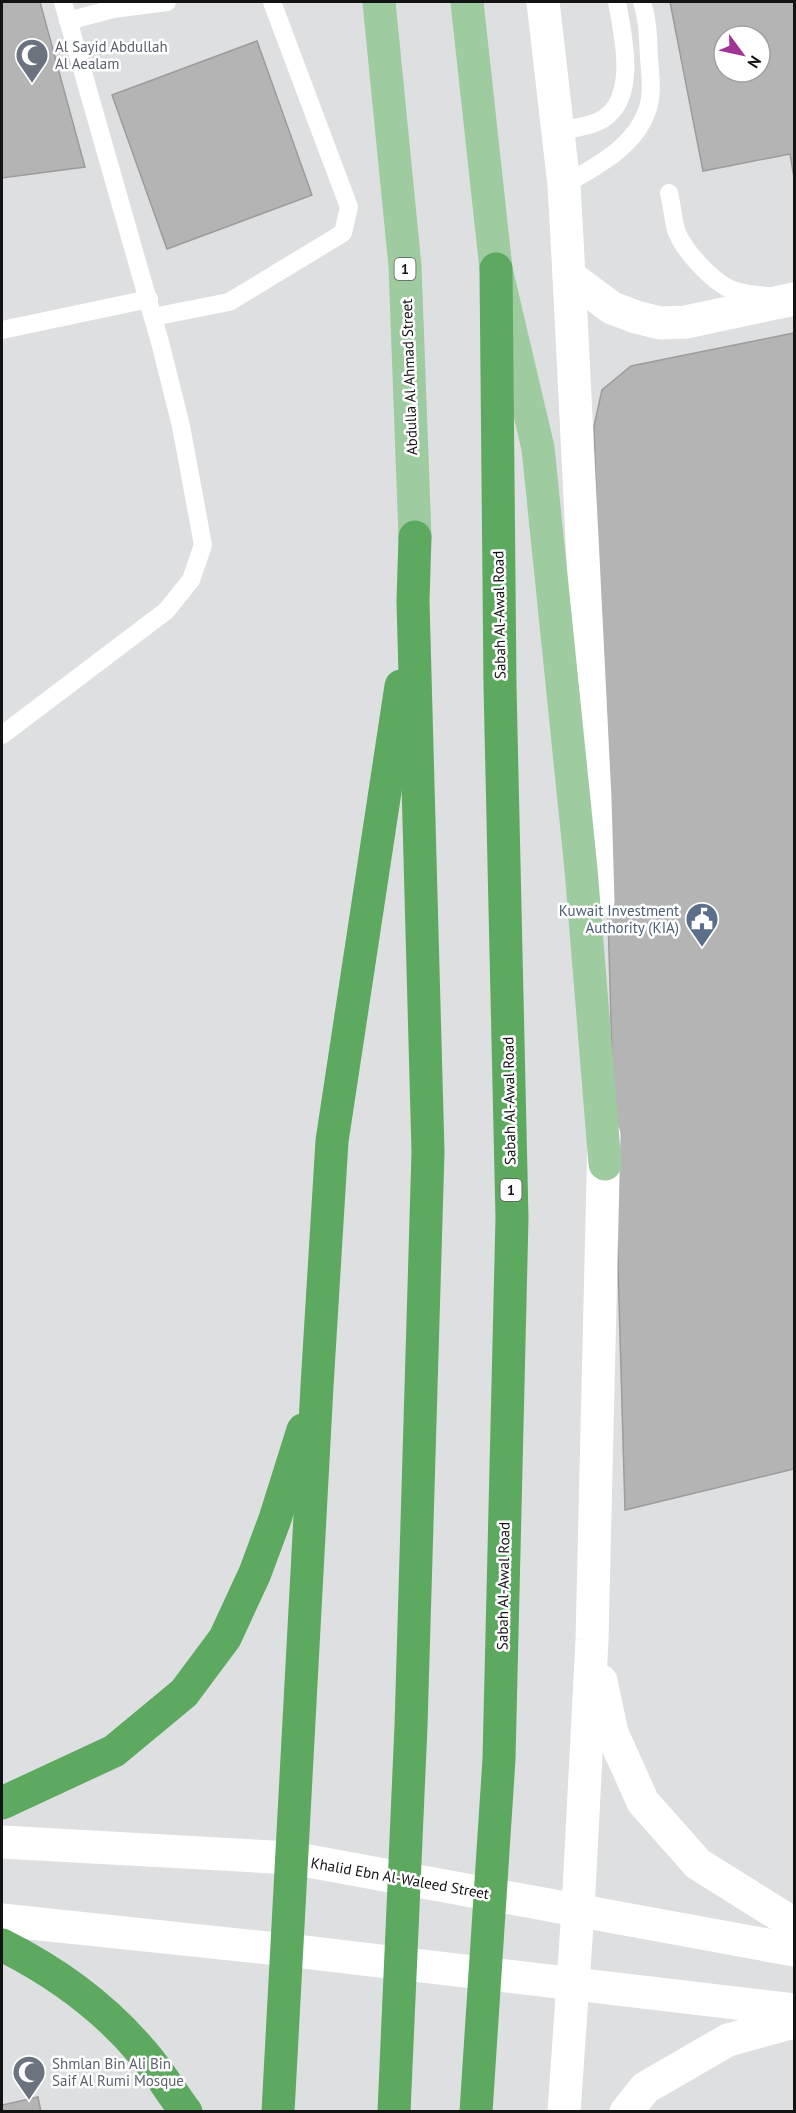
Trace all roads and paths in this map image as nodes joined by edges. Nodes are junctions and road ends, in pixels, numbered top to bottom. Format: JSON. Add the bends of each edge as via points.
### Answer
{"nodes":[{"id":1,"x":63,"y":2,"type":"edge"},
{"id":2,"x":167,"y":2,"type":"edge"},
{"id":3,"x":272,"y":2,"type":"edge"},
{"id":4,"x":379,"y":2,"type":"edge"},
{"id":5,"x":467,"y":2,"type":"edge"},
{"id":6,"x":543,"y":2,"type":"edge"},
{"id":7,"x":617,"y":2,"type":"edge"},
{"id":8,"x":642,"y":2,"type":"edge"},
{"id":9,"x":68,"y":21,"type":"junction"},
{"id":10,"x":558,"y":131,"type":"junction"},
{"id":11,"x":564,"y":185,"type":"junction"},
{"id":12,"x":669,"y":193,"type":"dead end"},
{"id":13,"x":496,"y":269,"type":"junction"},
{"id":14,"x":569,"y":276,"type":"junction"},
{"id":15,"x":795,"y":297,"type":"edge"},
{"id":16,"x":151,"y":308,"type":"junction"},
{"id":17,"x":2,"y":330,"type":"edge"},
{"id":18,"x":415,"y":537,"type":"joint"},
{"id":19,"x":413,"y":601,"type":"junction"},
{"id":20,"x":2,"y":735,"type":"edge"},
{"id":21,"x":604,"y":1164,"type":"junction"},
{"id":22,"x":317,"y":1386,"type":"junction"},
{"id":23,"x":592,"y":1640,"type":"junction"},
{"id":24,"x":2,"y":1803,"type":"edge"},
{"id":25,"x":2,"y":1842,"type":"edge"},
{"id":26,"x":292,"y":1858,"type":"junction"},
{"id":27,"x":578,"y":1910,"type":"junction"},
{"id":28,"x":2,"y":1920,"type":"edge"},
{"id":29,"x":795,"y":1924,"type":"edge"},
{"id":30,"x":2,"y":1946,"type":"edge"},
{"id":31,"x":287,"y":1950,"type":"junction"},
{"id":32,"x":795,"y":1950,"type":"edge"},
{"id":33,"x":573,"y":1984,"type":"junction"},
{"id":34,"x":795,"y":2010,"type":"edge"},
{"id":35,"x":795,"y":2022,"type":"edge"},
{"id":36,"x":186,"y":2112,"type":"edge"},
{"id":37,"x":278,"y":2112,"type":"edge"},
{"id":38,"x":394,"y":2112,"type":"edge"},
{"id":39,"x":476,"y":2112,"type":"edge"},
{"id":40,"x":564,"y":2112,"type":"edge"},
{"id":41,"x":626,"y":2112,"type":"edge"}],
"edges":[{"from":1,"to":9,"type":"lane"},
{"from":2,"to":9,"type":"lane","via":[[113,9]]},
{"from":3,"to":16,"type":"lane","via":[[349,207],[343,232],[229,302]]},
{"from":4,"to":18,"type":"main road","name":"Abdulla Al Ahmad Street","number":"1","via":[[405,266]]},
{"from":5,"to":13,"type":"main road","number":"1"},
{"from":6,"to":10,"type":"main road"},
{"from":7,"to":10,"type":"lane","via":[[626,53],[623,85],[615,108],[602,120]]},
{"from":8,"to":11,"type":"lane","via":[[647,15],[651,88],[648,108],[641,124],[618,151]]},
{"from":9,"to":16,"type":"lane"},
{"from":10,"to":11,"type":"main road"},
{"from":11,"to":14,"type":"main road"},
{"from":12,"to":15,"type":"lane","via":[[676,230],[686,249],[712,276],[730,289],[754,295]]},
{"from":13,"to":21,"type":"main road","via":[[538,448],[580,858]]},
{"from":13,"to":39,"type":"highway","name":"Sabah Al-Awal Road","number":"1","via":[[500,698],[512,1218],[499,1759]]},
{"from":14,"to":15,"type":"main road","via":[[612,308],[660,323],[686,322]]},
{"from":14,"to":21,"type":"main road","via":[[595,799]]},
{"from":16,"to":17,"type":"lane"},
{"from":16,"to":20,"type":"lane","via":[[181,426],[203,545],[191,580],[166,611]]},
{"from":18,"to":19,"type":"highway","number":"1"},
{"from":19,"to":22,"type":"highway","via":[[332,1141]]},
{"from":19,"to":38,"type":"highway","number":"1","via":[[428,1152],[411,1726]]},
{"from":21,"to":23,"type":"main road"},
{"from":22,"to":24,"type":"highway","via":[[255,1573],[225,1638],[184,1693],[114,1751]]},
{"from":22,"to":26,"type":"highway"},
{"from":23,"to":27,"type":"main road"},
{"from":23,"to":29,"type":"main road","via":[[612,1733],[643,1802],[698,1864]]},
{"from":25,"to":26,"type":"main road","name":"Khalid Ebn Al-Waleed Street"},
{"from":26,"to":27,"type":"main road","name":"Khalid Ebn Al-Waleed Street"},
{"from":26,"to":31,"type":"highway"},
{"from":27,"to":32,"type":"main road","name":"Khalid Ebn Al-Waleed Street"},
{"from":27,"to":33,"type":"main road"},
{"from":28,"to":31,"type":"main road"},
{"from":30,"to":36,"type":"highway","via":[[90,2000],[141,2051]]},
{"from":31,"to":33,"type":"main road"},
{"from":31,"to":37,"type":"highway"},
{"from":33,"to":34,"type":"main road"},
{"from":33,"to":40,"type":"main road"},
{"from":35,"to":41,"type":"main road","via":[[729,2040],[645,2088]]}]}
